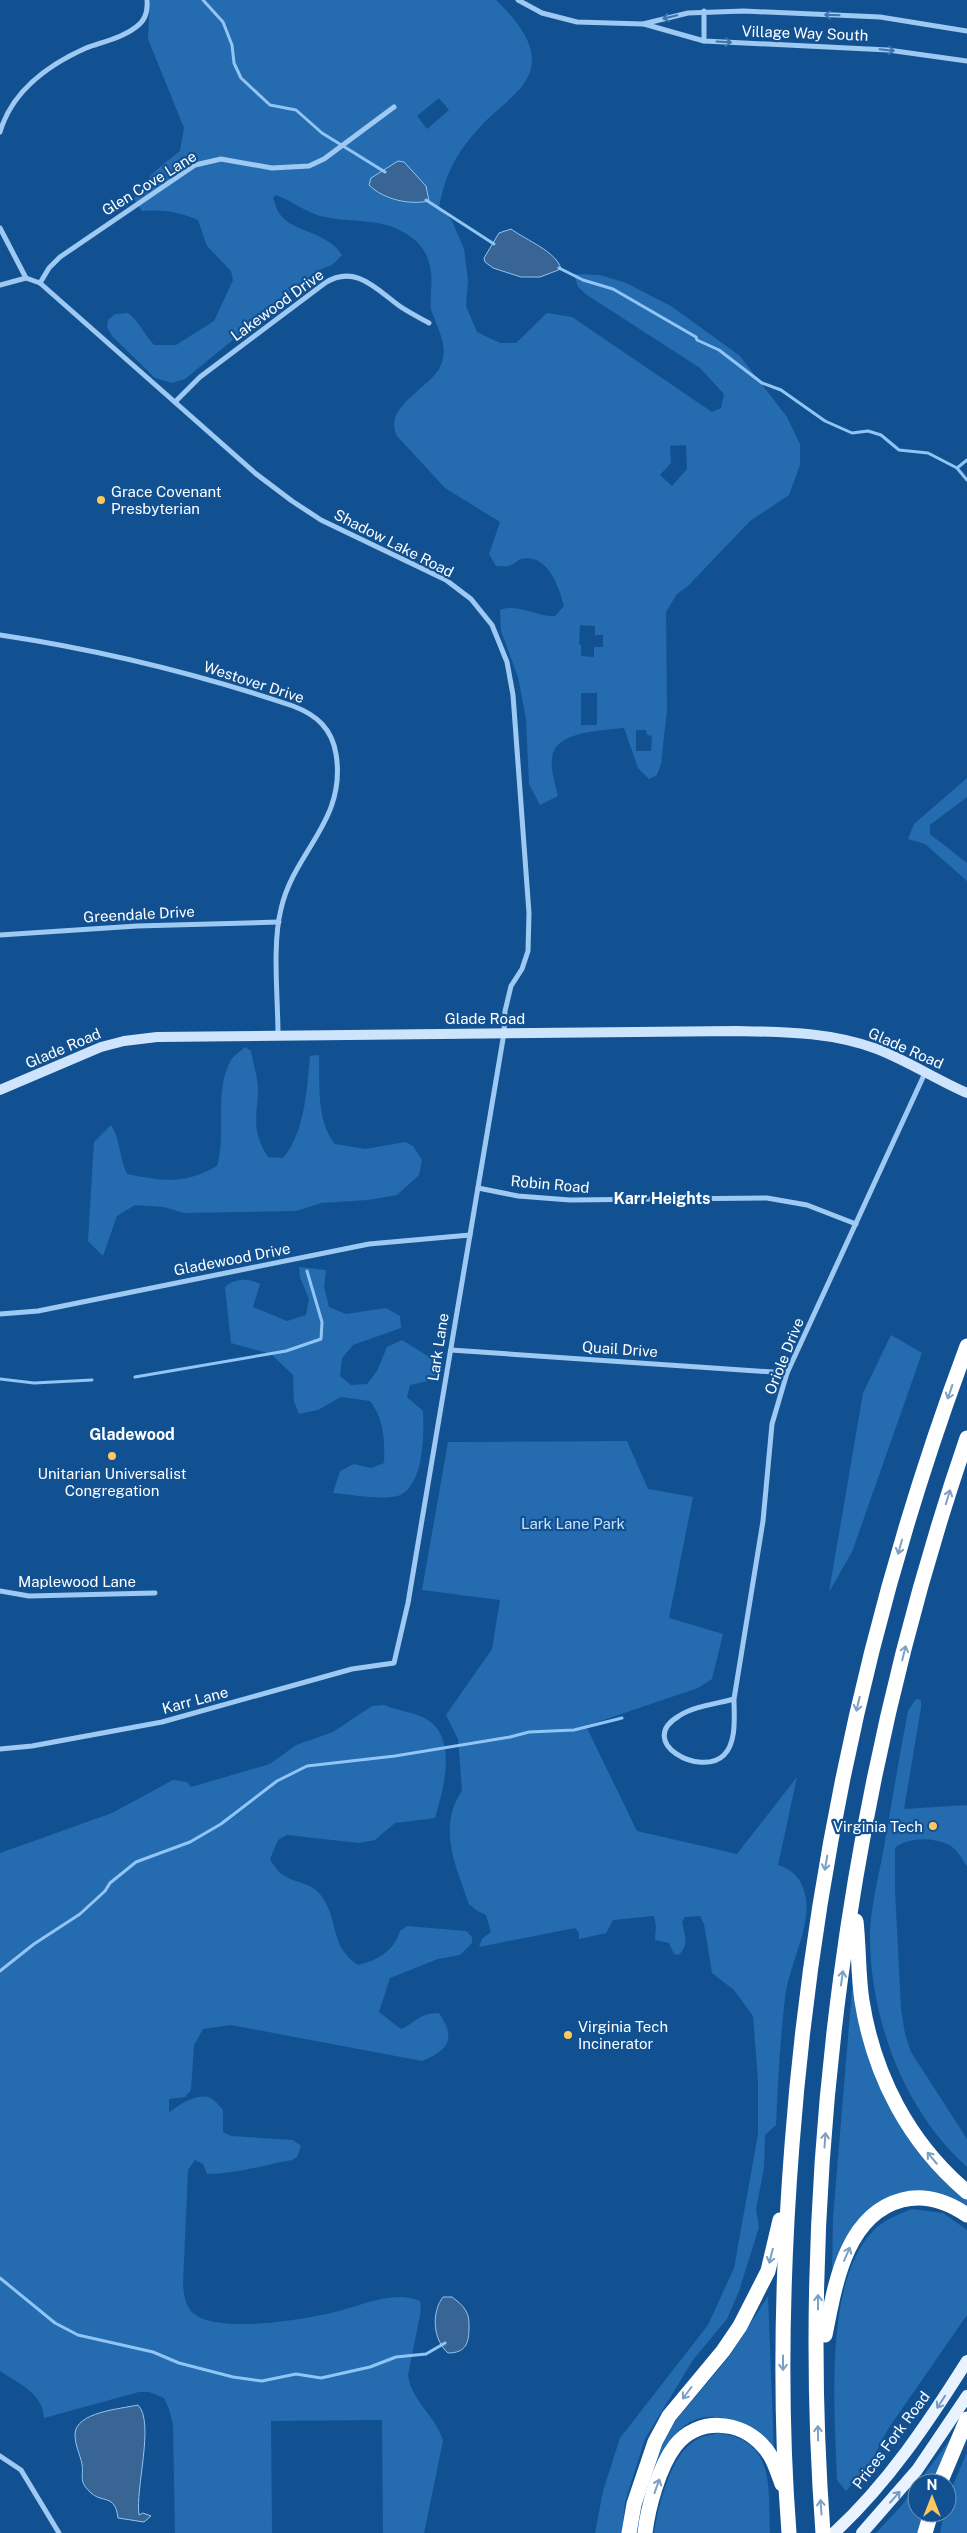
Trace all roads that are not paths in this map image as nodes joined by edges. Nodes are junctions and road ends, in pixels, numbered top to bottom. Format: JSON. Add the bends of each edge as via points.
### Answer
{"nodes":[{"id":1,"x":147,"y":0,"type":"edge"},
{"id":2,"x":518,"y":0,"type":"edge"},
{"id":3,"x":704,"y":11,"type":"junction"},
{"id":4,"x":643,"y":24,"type":"junction"},
{"id":5,"x":967,"y":31,"type":"edge"},
{"id":6,"x":704,"y":41,"type":"junction"},
{"id":7,"x":967,"y":61,"type":"edge"},
{"id":8,"x":394,"y":106,"type":"dead end"},
{"id":9,"x":0,"y":132,"type":"edge"},
{"id":10,"x":0,"y":228,"type":"edge"},
{"id":11,"x":26,"y":278,"type":"junction"},
{"id":12,"x":40,"y":283,"type":"junction"},
{"id":13,"x":0,"y":285,"type":"edge"},
{"id":14,"x":429,"y":323,"type":"dead end"},
{"id":15,"x":175,"y":402,"type":"junction"},
{"id":16,"x":0,"y":635,"type":"edge"},
{"id":17,"x":279,"y":922,"type":"junction"},
{"id":18,"x":0,"y":935,"type":"edge"},
{"id":19,"x":504,"y":1033,"type":"junction"},
{"id":20,"x":278,"y":1035,"type":"junction"},
{"id":21,"x":925,"y":1073,"type":"junction"},
{"id":22,"x":0,"y":1090,"type":"edge"},
{"id":23,"x":967,"y":1093,"type":"edge"},
{"id":24,"x":478,"y":1188,"type":"junction"},
{"id":25,"x":856,"y":1224,"type":"junction"},
{"id":26,"x":470,"y":1235,"type":"junction"},
{"id":27,"x":0,"y":1314,"type":"edge"},
{"id":28,"x":967,"y":1346,"type":"edge"},
{"id":29,"x":451,"y":1350,"type":"junction"},
{"id":30,"x":787,"y":1373,"type":"junction"},
{"id":31,"x":967,"y":1438,"type":"edge"},
{"id":32,"x":0,"y":1591,"type":"edge"},
{"id":33,"x":155,"y":1593,"type":"dead end"},
{"id":34,"x":394,"y":1663,"type":"joint"},
{"id":35,"x":734,"y":1699,"type":"junction"},
{"id":36,"x":0,"y":1749,"type":"edge"},
{"id":37,"x":854,"y":1893,"type":"junction"},
{"id":38,"x":788,"y":2192,"type":"junction"},
{"id":39,"x":967,"y":2192,"type":"edge"},
{"id":40,"x":967,"y":2215,"type":"edge"},
{"id":41,"x":967,"y":2362,"type":"edge"},
{"id":42,"x":818,"y":2368,"type":"junction"},
{"id":43,"x":967,"y":2396,"type":"edge"},
{"id":44,"x":967,"y":2419,"type":"edge"},
{"id":45,"x":0,"y":2456,"type":"edge"},
{"id":46,"x":944,"y":2473,"type":"edge"},
{"id":47,"x":786,"y":2495,"type":"junction"},
{"id":48,"x":59,"y":2533,"type":"edge"},
{"id":49,"x":629,"y":2533,"type":"edge"},
{"id":50,"x":644,"y":2533,"type":"edge"},
{"id":51,"x":789,"y":2533,"type":"edge"},
{"id":52,"x":823,"y":2533,"type":"edge"},
{"id":53,"x":834,"y":2533,"type":"edge"},
{"id":54,"x":862,"y":2533,"type":"edge"}],
"edges":[{"from":1,"to":9,"type":"street","via":[[145,16],[137,26],[73,55],[30,84],[13,105]]},
{"from":2,"to":4,"type":"street","name":"Village Way South","via":[[542,14],[577,22]]},
{"from":3,"to":4,"type":"street","name":"Village Way South","one_way":true},
{"from":5,"to":3,"type":"street","name":"Village Way South","one_way":true,"via":[[880,16]]},
{"from":3,"to":6,"type":"street"},
{"from":4,"to":6,"type":"street","name":"Village Way South"},
{"from":6,"to":7,"type":"street","name":"Village Way South","one_way":true,"via":[[888,50]]},
{"from":8,"to":12,"type":"street","name":"Glen Cove Lane","via":[[324,159],[308,166],[272,168],[221,160],[195,165],[60,257]]},
{"from":10,"to":11,"type":"street"},
{"from":11,"to":12,"type":"street","name":"Shadow Lake Road"},
{"from":11,"to":13,"type":"street"},
{"from":12,"to":15,"type":"street","name":"Shadow Lake Road"},
{"from":14,"to":15,"type":"street","name":"Lakewood Drive","via":[[402,308],[364,279],[352,276],[336,278],[200,378]]},
{"from":15,"to":19,"type":"street","name":"Shadow Lake Road","via":[[292,502],[321,520],[446,580],[471,599],[492,625],[507,662],[513,695],[529,913],[528,950],[522,969],[511,986]]},
{"from":16,"to":17,"type":"street","name":"Westover Drive","via":[[104,653],[181,672],[293,706],[323,724],[333,741],[338,764],[335,799],[325,824],[290,884]]},
{"from":17,"to":18,"type":"street","name":"Greendale Drive","via":[[137,926]]},
{"from":17,"to":20,"type":"street","name":"Westover Drive"},
{"from":19,"to":20,"type":"street","name":"Glade Road"},
{"from":19,"to":21,"type":"street","name":"Glade Road","via":[[799,1032],[859,1043],[894,1056]]},
{"from":19,"to":24,"type":"street","name":"Lark Lane"},
{"from":20,"to":22,"type":"street","name":"Glade Road","via":[[166,1036],[124,1041],[71,1058]]},
{"from":21,"to":23,"type":"street","name":"Glade Road"},
{"from":21,"to":25,"type":"street","name":"Oriole Drive"},
{"from":24,"to":25,"type":"street","name":"Robin Road","via":[[518,1196],[570,1200],[767,1198],[807,1205]]},
{"from":24,"to":26,"type":"street","name":"Lark Lane"},
{"from":25,"to":30,"type":"street","name":"Oriole Drive"},
{"from":26,"to":27,"type":"street","name":"Gladewood Drive","via":[[370,1244],[38,1312]]},
{"from":26,"to":29,"type":"street","name":"Lark Lane"},
{"from":28,"to":38,"type":"highway","one_way":true,"via":[[913,1503],[876,1632],[849,1743],[805,1998]]},
{"from":29,"to":30,"type":"street","name":"Quail Drive"},
{"from":29,"to":34,"type":"street","name":"Lark Lane","via":[[408,1603]]},
{"from":30,"to":35,"type":"street","name":"Oriole Drive","via":[[770,1437],[763,1521]]},
{"from":37,"to":31,"type":"highway","one_way":true,"via":[[898,1674]]},
{"from":32,"to":33,"type":"street","name":"Maplewood Lane","via":[[30,1596]]},
{"from":34,"to":36,"type":"street","name":"Karr Lane","via":[[352,1669],[162,1722]]},
{"from":35,"to":35,"type":"street","name":"Oriole Drive","via":[[677,1716],[666,1728],[668,1748],[677,1756],[706,1761],[724,1755],[734,1728]]},
{"from":39,"to":37,"type":"highway","one_way":true,"via":[[920,2144],[893,2100],[880,2070],[862,2000]]},
{"from":42,"to":37,"type":"highway","one_way":true,"via":[[820,2217],[827,2115]]},
{"from":38,"to":47,"type":"highway","one_way":true,"via":[[783,2344]]},
{"from":38,"to":49,"type":"highway","one_way":true,"via":[[768,2271],[757,2295],[723,2351],[669,2416],[655,2442],[634,2504]]},
{"from":42,"to":40,"type":"highway","one_way":true,"via":[[843,2261],[863,2226],[878,2211],[910,2198],[944,2203]]},
{"from":41,"to":53,"type":"main road","name":"Prices Fork Road","one_way":true,"via":[[887,2478]]},
{"from":52,"to":42,"type":"highway","one_way":true},
{"from":54,"to":43,"type":"main road","one_way":true,"via":[[917,2470]]},
{"from":44,"to":46,"type":"highway"},
{"from":45,"to":48,"type":"street","via":[[21,2470]]},
{"from":50,"to":47,"type":"highway","one_way":true,"via":[[666,2461],[681,2439],[704,2427],[732,2426],[755,2438],[772,2458]]},
{"from":47,"to":51,"type":"highway"}]}
